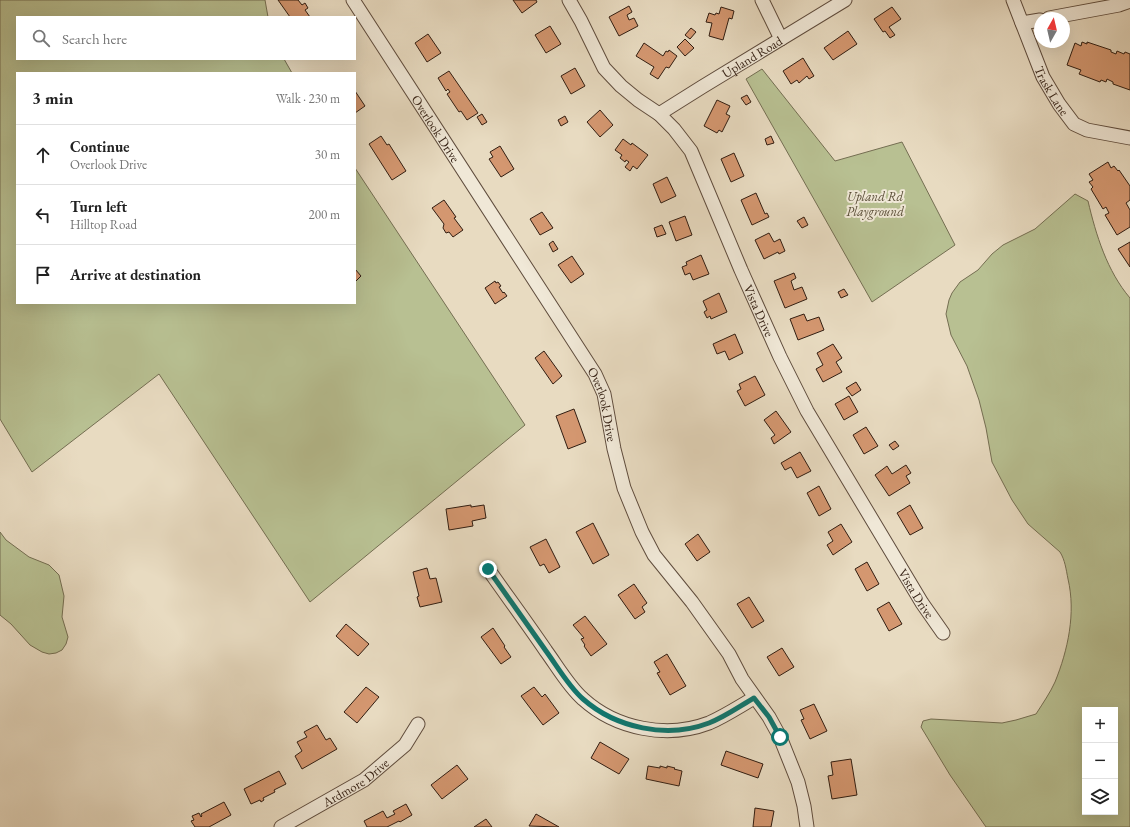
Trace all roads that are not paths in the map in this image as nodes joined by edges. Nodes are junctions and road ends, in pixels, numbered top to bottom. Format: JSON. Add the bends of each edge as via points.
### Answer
{"nodes":[{"id":1,"x":353,"y":0,"type":"edge"},
{"id":2,"x":569,"y":0,"type":"edge"},
{"id":3,"x":762,"y":0,"type":"edge"},
{"id":4,"x":846,"y":0,"type":"edge"},
{"id":5,"x":1013,"y":0,"type":"edge"},
{"id":6,"x":1130,"y":1,"type":"edge"},
{"id":7,"x":1070,"y":14,"type":"edge"},
{"id":8,"x":1034,"y":21,"type":"edge"},
{"id":9,"x":1022,"y":23,"type":"junction"},
{"id":10,"x":781,"y":39,"type":"junction"},
{"id":11,"x":659,"y":114,"type":"junction"},
{"id":12,"x":1130,"y":138,"type":"edge"},
{"id":13,"x":488,"y":569,"type":"dead end"},
{"id":14,"x":943,"y":633,"type":"dead end"},
{"id":15,"x":754,"y":698,"type":"junction"},
{"id":16,"x":418,"y":724,"type":"dead end"},
{"id":17,"x":281,"y":827,"type":"edge"},
{"id":18,"x":807,"y":827,"type":"edge"}],
"edges":[{"from":1,"to":15,"type":"street","name":"Overlook Drive","via":[[595,374],[604,394],[624,488],[642,532],[654,554],[729,654]]},
{"from":2,"to":11,"type":"street","name":"Vista Drive","via":[[604,68],[621,86]]},
{"from":3,"to":10,"type":"street"},
{"from":4,"to":10,"type":"street","name":"Upland Road"},
{"from":5,"to":9,"type":"street","name":"Trask Lane"},
{"from":6,"to":7,"type":"street"},
{"from":8,"to":9,"type":"street"},
{"from":9,"to":12,"type":"street","name":"Trask Lane","via":[[1043,77],[1074,124],[1087,130]]},
{"from":10,"to":11,"type":"street","name":"Upland Road"},
{"from":11,"to":14,"type":"street","name":"Vista Drive","via":[[691,151],[740,270],[807,411]]},
{"from":13,"to":15,"type":"street","via":[[582,698],[616,721],[654,730],[692,727],[709,723]]},
{"from":15,"to":18,"type":"street","name":"Overlook Drive","via":[[769,717],[790,760],[798,782]]},
{"from":16,"to":17,"type":"street","name":"Ardmore Drive","via":[[405,745],[364,780]]}]}
